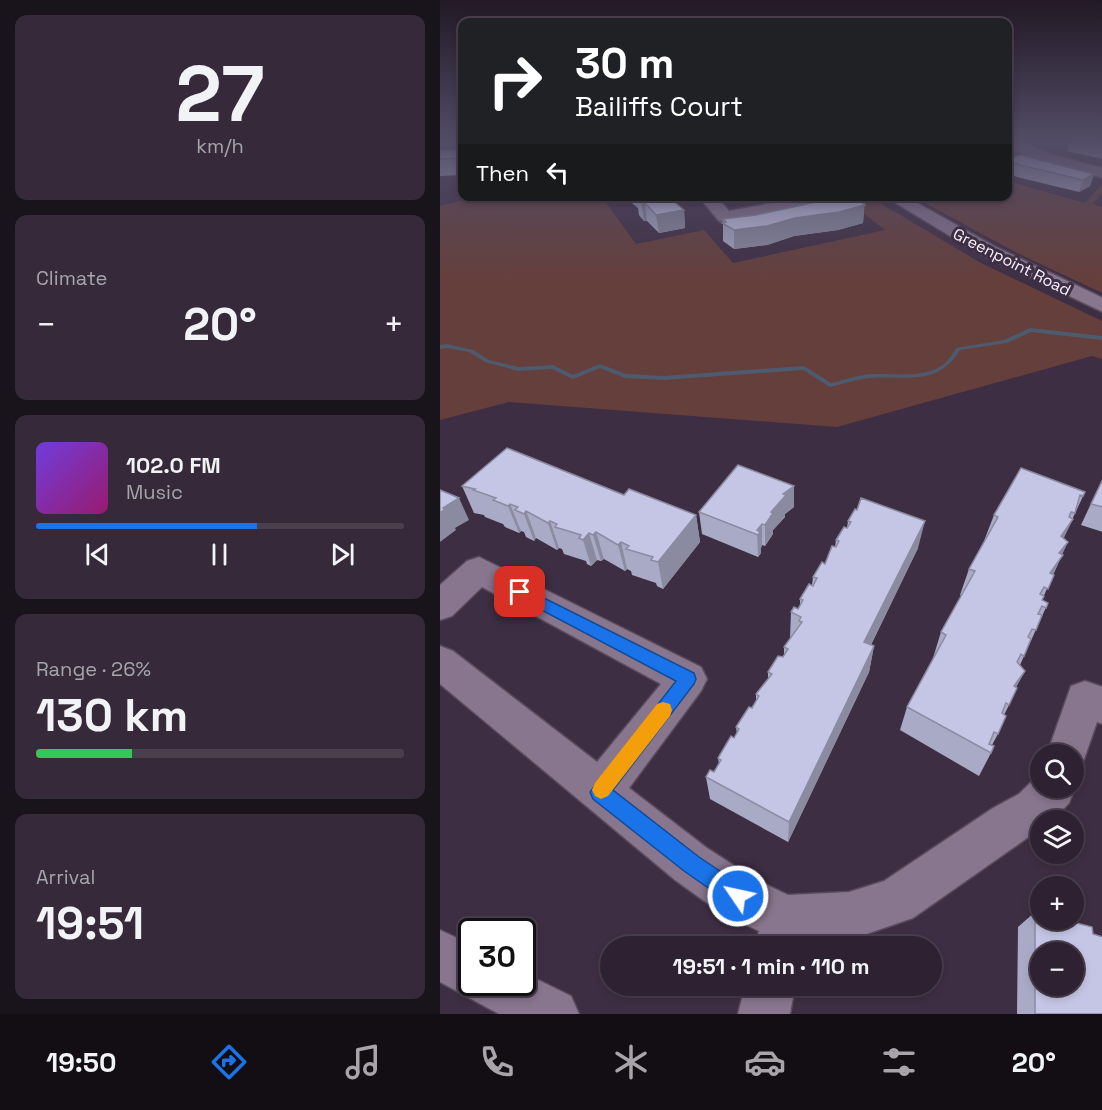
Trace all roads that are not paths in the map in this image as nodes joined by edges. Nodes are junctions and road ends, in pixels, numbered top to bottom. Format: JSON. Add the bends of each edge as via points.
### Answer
{"nodes":[{"id":1,"x":711,"y":201,"type":"edge"},
{"id":2,"x":812,"y":201,"type":"edge"},
{"id":3,"x":901,"y":201,"type":"edge"},
{"id":4,"x":1103,"y":306,"type":"edge"},
{"id":5,"x":440,"y":606,"type":"edge"},
{"id":6,"x":440,"y":662,"type":"edge"},
{"id":7,"x":1103,"y":706,"type":"edge"},
{"id":8,"x":1070,"y":744,"type":"edge"},
{"id":9,"x":600,"y":792,"type":"junction"},
{"id":10,"x":1044,"y":798,"type":"edge"},
{"id":11,"x":783,"y":933,"type":"edge"},
{"id":12,"x":440,"y":956,"type":"edge"},
{"id":13,"x":458,"y":966,"type":"edge"},
{"id":14,"x":517,"y":996,"type":"edge"},
{"id":15,"x":768,"y":996,"type":"edge"},
{"id":16,"x":553,"y":1014,"type":"edge"},
{"id":17,"x":764,"y":1014,"type":"edge"}],
"edges":[{"from":1,"to":2,"type":"street","via":[[725,217]]},
{"from":3,"to":4,"type":"street","name":"Greenpoint Road","via":[[987,250]]},
{"from":5,"to":9,"type":"street","via":[[479,570],[688,679]]},
{"from":6,"to":9,"type":"street"},
{"from":7,"to":8,"type":"street","via":[[1085,698]]},
{"from":9,"to":11,"type":"street"},
{"from":10,"to":11,"type":"street","via":[[1034,809],[896,901]]},
{"from":12,"to":13,"type":"street"},
{"from":14,"to":16,"type":"street"},
{"from":15,"to":17,"type":"street"}]}
